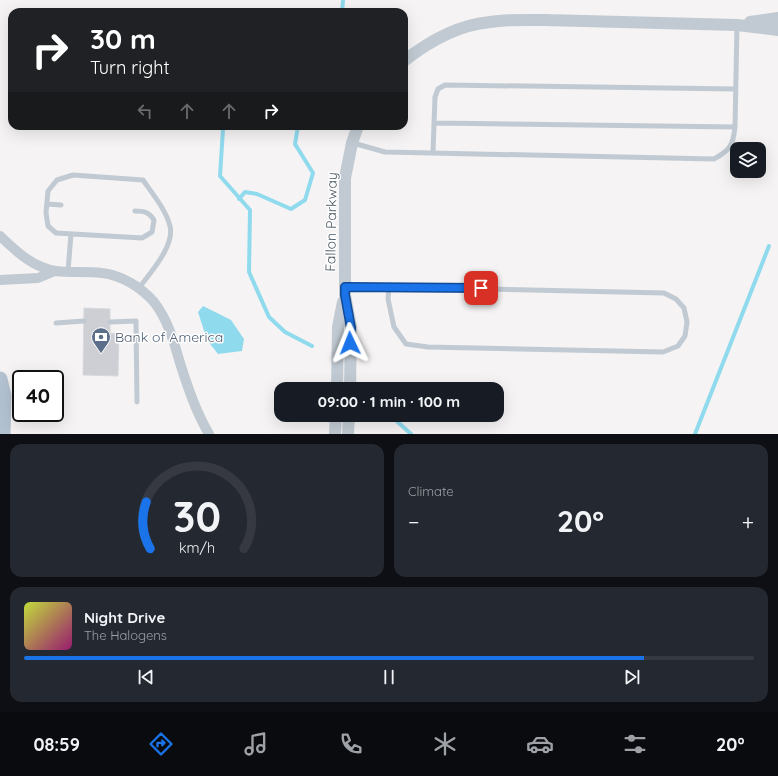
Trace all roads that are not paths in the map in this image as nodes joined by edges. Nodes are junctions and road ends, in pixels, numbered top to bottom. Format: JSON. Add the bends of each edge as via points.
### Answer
{"nodes":[{"id":1,"x":778,"y":18,"type":"edge"},
{"id":2,"x":737,"y":24,"type":"junction"},
{"id":3,"x":778,"y":30,"type":"edge"},
{"id":4,"x":408,"y":58,"type":"edge"},
{"id":5,"x":735,"y":89,"type":"junction"},
{"id":6,"x":434,"y":123,"type":"junction"},
{"id":7,"x":735,"y":127,"type":"junction"},
{"id":8,"x":357,"y":130,"type":"edge"},
{"id":9,"x":352,"y":143,"type":"junction"},
{"id":10,"x":433,"y":152,"type":"junction"},
{"id":11,"x":47,"y":204,"type":"junction"},
{"id":12,"x":61,"y":205,"type":"dead end"},
{"id":13,"x":135,"y":211,"type":"dead end"},
{"id":14,"x":71,"y":234,"type":"junction"},
{"id":15,"x":0,"y":236,"type":"edge"},
{"id":16,"x":55,"y":271,"type":"junction"},
{"id":17,"x":68,"y":271,"type":"junction"},
{"id":18,"x":0,"y":280,"type":"edge"},
{"id":19,"x":388,"y":287,"type":"junction"},
{"id":20,"x":139,"y":288,"type":"junction"},
{"id":21,"x":345,"y":291,"type":"junction"},
{"id":22,"x":84,"y":321,"type":"dead end"},
{"id":23,"x":110,"y":322,"type":"dead end"},
{"id":24,"x":56,"y":323,"type":"dead end"},
{"id":25,"x":0,"y":379,"type":"edge"},
{"id":26,"x":337,"y":382,"type":"edge"},
{"id":27,"x":350,"y":382,"type":"edge"},
{"id":28,"x":137,"y":402,"type":"dead end"},
{"id":29,"x":336,"y":422,"type":"edge"},
{"id":30,"x":349,"y":422,"type":"edge"},
{"id":31,"x":3,"y":434,"type":"edge"},
{"id":32,"x":209,"y":434,"type":"edge"},
{"id":33,"x":335,"y":434,"type":"edge"},
{"id":34,"x":348,"y":434,"type":"edge"}],
"edges":[{"from":1,"to":2,"type":"street"},
{"from":2,"to":3,"type":"street"},
{"from":2,"to":4,"type":"street","via":[[538,20],[488,22],[459,29],[422,47]]},
{"from":2,"to":5,"type":"lane"},
{"from":5,"to":6,"type":"lane","via":[[445,85],[438,89],[435,96]]},
{"from":5,"to":7,"type":"lane"},
{"from":6,"to":7,"type":"lane"},
{"from":6,"to":10,"type":"lane"},
{"from":7,"to":10,"type":"lane","via":[[733,141],[726,152],[714,159]]},
{"from":8,"to":9,"type":"street","name":"Fallon Parkway"},
{"from":9,"to":10,"type":"lane","via":[[385,152]]},
{"from":9,"to":21,"type":"street","name":"Fallon Parkway","via":[[345,178]]},
{"from":11,"to":12,"type":"lane"},
{"from":11,"to":14,"type":"lane","via":[[48,226],[56,233]]},
{"from":11,"to":20,"type":"lane","via":[[48,191],[57,180],[73,175],[143,180],[166,217],[170,226],[170,236],[164,252]]},
{"from":13,"to":14,"type":"lane","via":[[147,212],[154,220],[152,232],[142,238]]},
{"from":14,"to":17,"type":"lane"},
{"from":15,"to":16,"type":"street","via":[[20,256]]},
{"from":16,"to":17,"type":"street"},
{"from":16,"to":18,"type":"street","via":[[38,278]]},
{"from":17,"to":20,"type":"street","via":[[118,276]]},
{"from":19,"to":19,"type":"lane","via":[[664,293],[676,299],[684,308],[686,336],[678,346],[663,352],[428,348],[406,344],[394,328]]},
{"from":19,"to":21,"type":"lane"},
{"from":20,"to":32,"type":"street","via":[[154,302],[171,332],[194,403]]},
{"from":21,"to":26,"type":"street","name":"Fallon Parkway","via":[[338,327]]},
{"from":21,"to":27,"type":"street","name":"Fallon Parkway","via":[[351,328]]},
{"from":22,"to":24,"type":"lane"},
{"from":23,"to":28,"type":"lane","via":[[136,321]]},
{"from":25,"to":31,"type":"main road","via":[[4,396]]},
{"from":29,"to":33,"type":"street"},
{"from":30,"to":34,"type":"street"}]}
